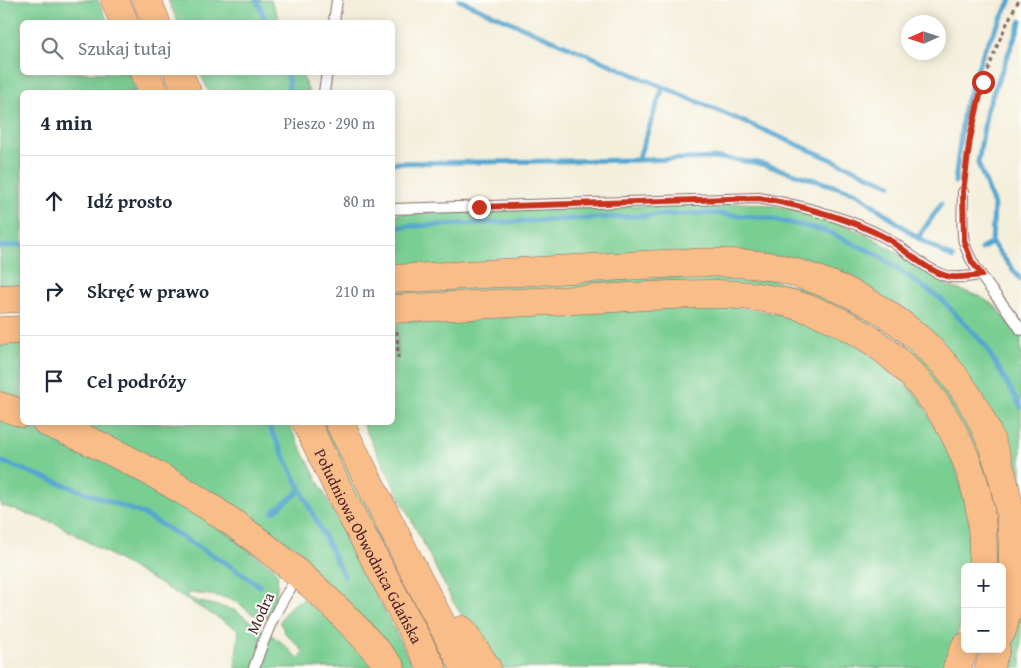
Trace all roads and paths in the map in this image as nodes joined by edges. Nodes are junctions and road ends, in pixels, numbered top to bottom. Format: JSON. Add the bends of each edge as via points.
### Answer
{"nodes":[{"id":1,"x":115,"y":0,"type":"edge"},
{"id":2,"x":147,"y":0,"type":"edge"},
{"id":3,"x":337,"y":0,"type":"edge"},
{"id":4,"x":1019,"y":0,"type":"edge"},
{"id":5,"x":123,"y":20,"type":"edge"},
{"id":6,"x":155,"y":20,"type":"edge"},
{"id":7,"x":334,"y":20,"type":"edge"},
{"id":8,"x":146,"y":75,"type":"edge"},
{"id":9,"x":179,"y":75,"type":"edge"},
{"id":10,"x":327,"y":75,"type":"edge"},
{"id":11,"x":153,"y":90,"type":"edge"},
{"id":12,"x":186,"y":90,"type":"edge"},
{"id":13,"x":324,"y":90,"type":"edge"},
{"id":14,"x":963,"y":192,"type":"joint"},
{"id":15,"x":395,"y":209,"type":"edge"},
{"id":16,"x":982,"y":275,"type":"junction"},
{"id":17,"x":395,"y":279,"type":"edge"},
{"id":18,"x":20,"y":298,"type":"edge"},
{"id":19,"x":0,"y":299,"type":"edge"},
{"id":20,"x":395,"y":317,"type":"edge"},
{"id":21,"x":395,"y":327,"type":"edge"},
{"id":22,"x":20,"y":330,"type":"edge"},
{"id":23,"x":1021,"y":330,"type":"edge"},
{"id":24,"x":0,"y":331,"type":"edge"},
{"id":25,"x":398,"y":358,"type":"dead end"},
{"id":26,"x":0,"y":406,"type":"edge"},
{"id":27,"x":20,"y":412,"type":"edge"},
{"id":28,"x":53,"y":425,"type":"edge"},
{"id":29,"x":307,"y":425,"type":"edge"},
{"id":30,"x":340,"y":425,"type":"edge"},
{"id":31,"x":983,"y":563,"type":"edge"},
{"id":32,"x":300,"y":575,"type":"junction"},
{"id":33,"x":416,"y":576,"type":"junction"},
{"id":34,"x":1006,"y":614,"type":"edge"},
{"id":35,"x":963,"y":653,"type":"edge"},
{"id":36,"x":995,"y":653,"type":"edge"},
{"id":37,"x":254,"y":668,"type":"edge"},
{"id":38,"x":391,"y":668,"type":"edge"},
{"id":39,"x":432,"y":668,"type":"edge"},
{"id":40,"x":465,"y":668,"type":"edge"},
{"id":41,"x":487,"y":668,"type":"edge"},
{"id":42,"x":957,"y":668,"type":"edge"},
{"id":43,"x":989,"y":668,"type":"edge"}],
"edges":[{"from":1,"to":5,"type":"highway"},
{"from":2,"to":6,"type":"highway"},
{"from":3,"to":7,"type":"lane"},
{"from":4,"to":14,"type":"path","via":[[983,82],[970,138]]},
{"from":8,"to":11,"type":"highway"},
{"from":9,"to":12,"type":"highway"},
{"from":10,"to":13,"type":"lane"},
{"from":14,"to":16,"type":"lane","via":[[964,241],[972,262]]},
{"from":15,"to":16,"type":"lane","via":[[759,198],[805,207],[845,221],[886,238],[932,269],[950,277]]},
{"from":16,"to":23,"type":"lane"},
{"from":17,"to":34,"type":"highway","via":[[717,263],[777,268],[862,298],[889,314],[936,355],[958,382],[987,430],[1000,465],[1013,524],[1012,588]]},
{"from":18,"to":19,"type":"highway"},
{"from":20,"to":31,"type":"highway","via":[[632,298],[746,296],[825,314],[872,340],[900,362],[951,426],[966,458],[978,500]]},
{"from":21,"to":25,"type":"path"},
{"from":22,"to":24,"type":"highway"},
{"from":26,"to":27,"type":"highway"},
{"from":28,"to":32,"type":"highway","via":[[158,475],[211,507]]},
{"from":29,"to":39,"type":"highway","name":"Południowa Obwodnica Gdańska","via":[[342,498]]},
{"from":30,"to":33,"type":"highway","name":"Południowa Obwodnica Gdańska"},
{"from":32,"to":37,"type":"lane","name":"Modra","via":[[269,628]]},
{"from":32,"to":38,"type":"highway","via":[[334,606]]},
{"from":33,"to":40,"type":"highway","name":"Południowa Obwodnica Gdańska"},
{"from":33,"to":41,"type":"highway","via":[[455,619]]},
{"from":35,"to":42,"type":"highway"},
{"from":36,"to":43,"type":"highway"}]}
